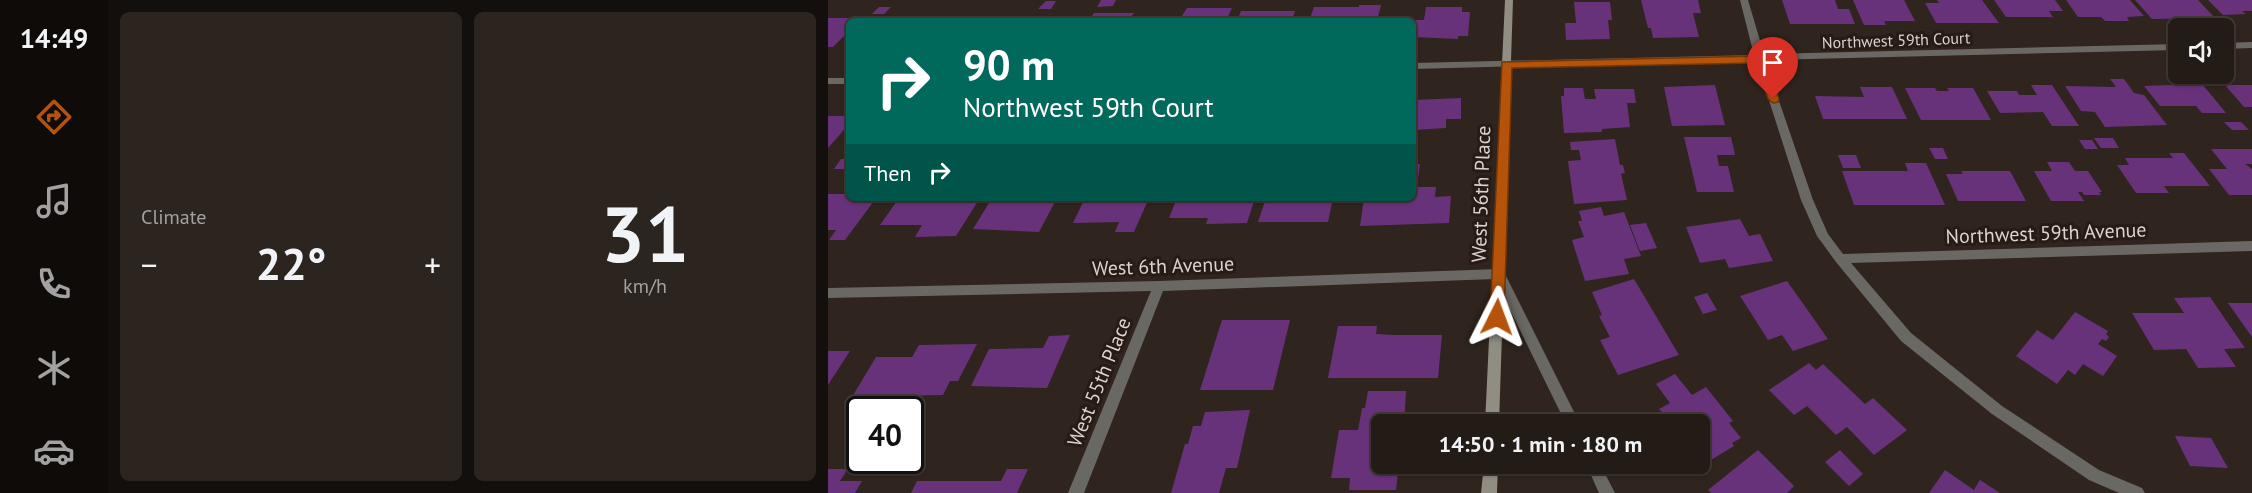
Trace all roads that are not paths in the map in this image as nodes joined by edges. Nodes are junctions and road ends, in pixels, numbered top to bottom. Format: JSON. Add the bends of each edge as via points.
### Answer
{"nodes":[{"id":1,"x":1509,"y":0,"type":"edge"},
{"id":2,"x":1744,"y":0,"type":"edge"},
{"id":3,"x":2252,"y":45,"type":"edge"},
{"id":4,"x":2234,"y":46,"type":"edge"},
{"id":5,"x":2168,"y":47,"type":"edge"},
{"id":6,"x":1760,"y":59,"type":"junction"},
{"id":7,"x":1506,"y":64,"type":"junction"},
{"id":8,"x":1416,"y":66,"type":"edge"},
{"id":9,"x":828,"y":81,"type":"edge"},
{"id":10,"x":846,"y":81,"type":"edge"},
{"id":11,"x":2252,"y":246,"type":"edge"},
{"id":12,"x":1840,"y":259,"type":"junction"},
{"id":13,"x":1499,"y":274,"type":"junction"},
{"id":14,"x":1159,"y":286,"type":"junction"},
{"id":15,"x":828,"y":293,"type":"edge"},
{"id":16,"x":1492,"y":414,"type":"edge"},
{"id":17,"x":1568,"y":414,"type":"edge"},
{"id":18,"x":1490,"y":474,"type":"edge"},
{"id":19,"x":1598,"y":474,"type":"edge"},
{"id":20,"x":1076,"y":493,"type":"edge"},
{"id":21,"x":1489,"y":493,"type":"edge"},
{"id":22,"x":1607,"y":493,"type":"edge"},
{"id":23,"x":2137,"y":493,"type":"edge"}],
"edges":[{"from":1,"to":7,"type":"street","name":"West 56th Place"},
{"from":2,"to":6,"type":"street"},
{"from":3,"to":4,"type":"street"},
{"from":5,"to":6,"type":"street","name":"Northwest 59th Court"},
{"from":6,"to":7,"type":"street","name":"Northwest 59th Court"},
{"from":6,"to":12,"type":"street","via":[[1807,200],[1823,236]]},
{"from":7,"to":8,"type":"street","name":"Northwest 59th Court"},
{"from":7,"to":13,"type":"street","name":"West 56th Place"},
{"from":9,"to":10,"type":"street"},
{"from":11,"to":12,"type":"street","name":"Northwest 59th Avenue"},
{"from":12,"to":23,"type":"street","via":[[1906,337],[1997,410],[2094,475]]},
{"from":13,"to":14,"type":"street","name":"West 6th Avenue"},
{"from":13,"to":16,"type":"street","name":"West 56th Place"},
{"from":13,"to":17,"type":"street"},
{"from":14,"to":15,"type":"street","name":"West 6th Avenue"},
{"from":14,"to":20,"type":"street","name":"West 55th Place"},
{"from":18,"to":21,"type":"street"},
{"from":19,"to":22,"type":"street"}]}
